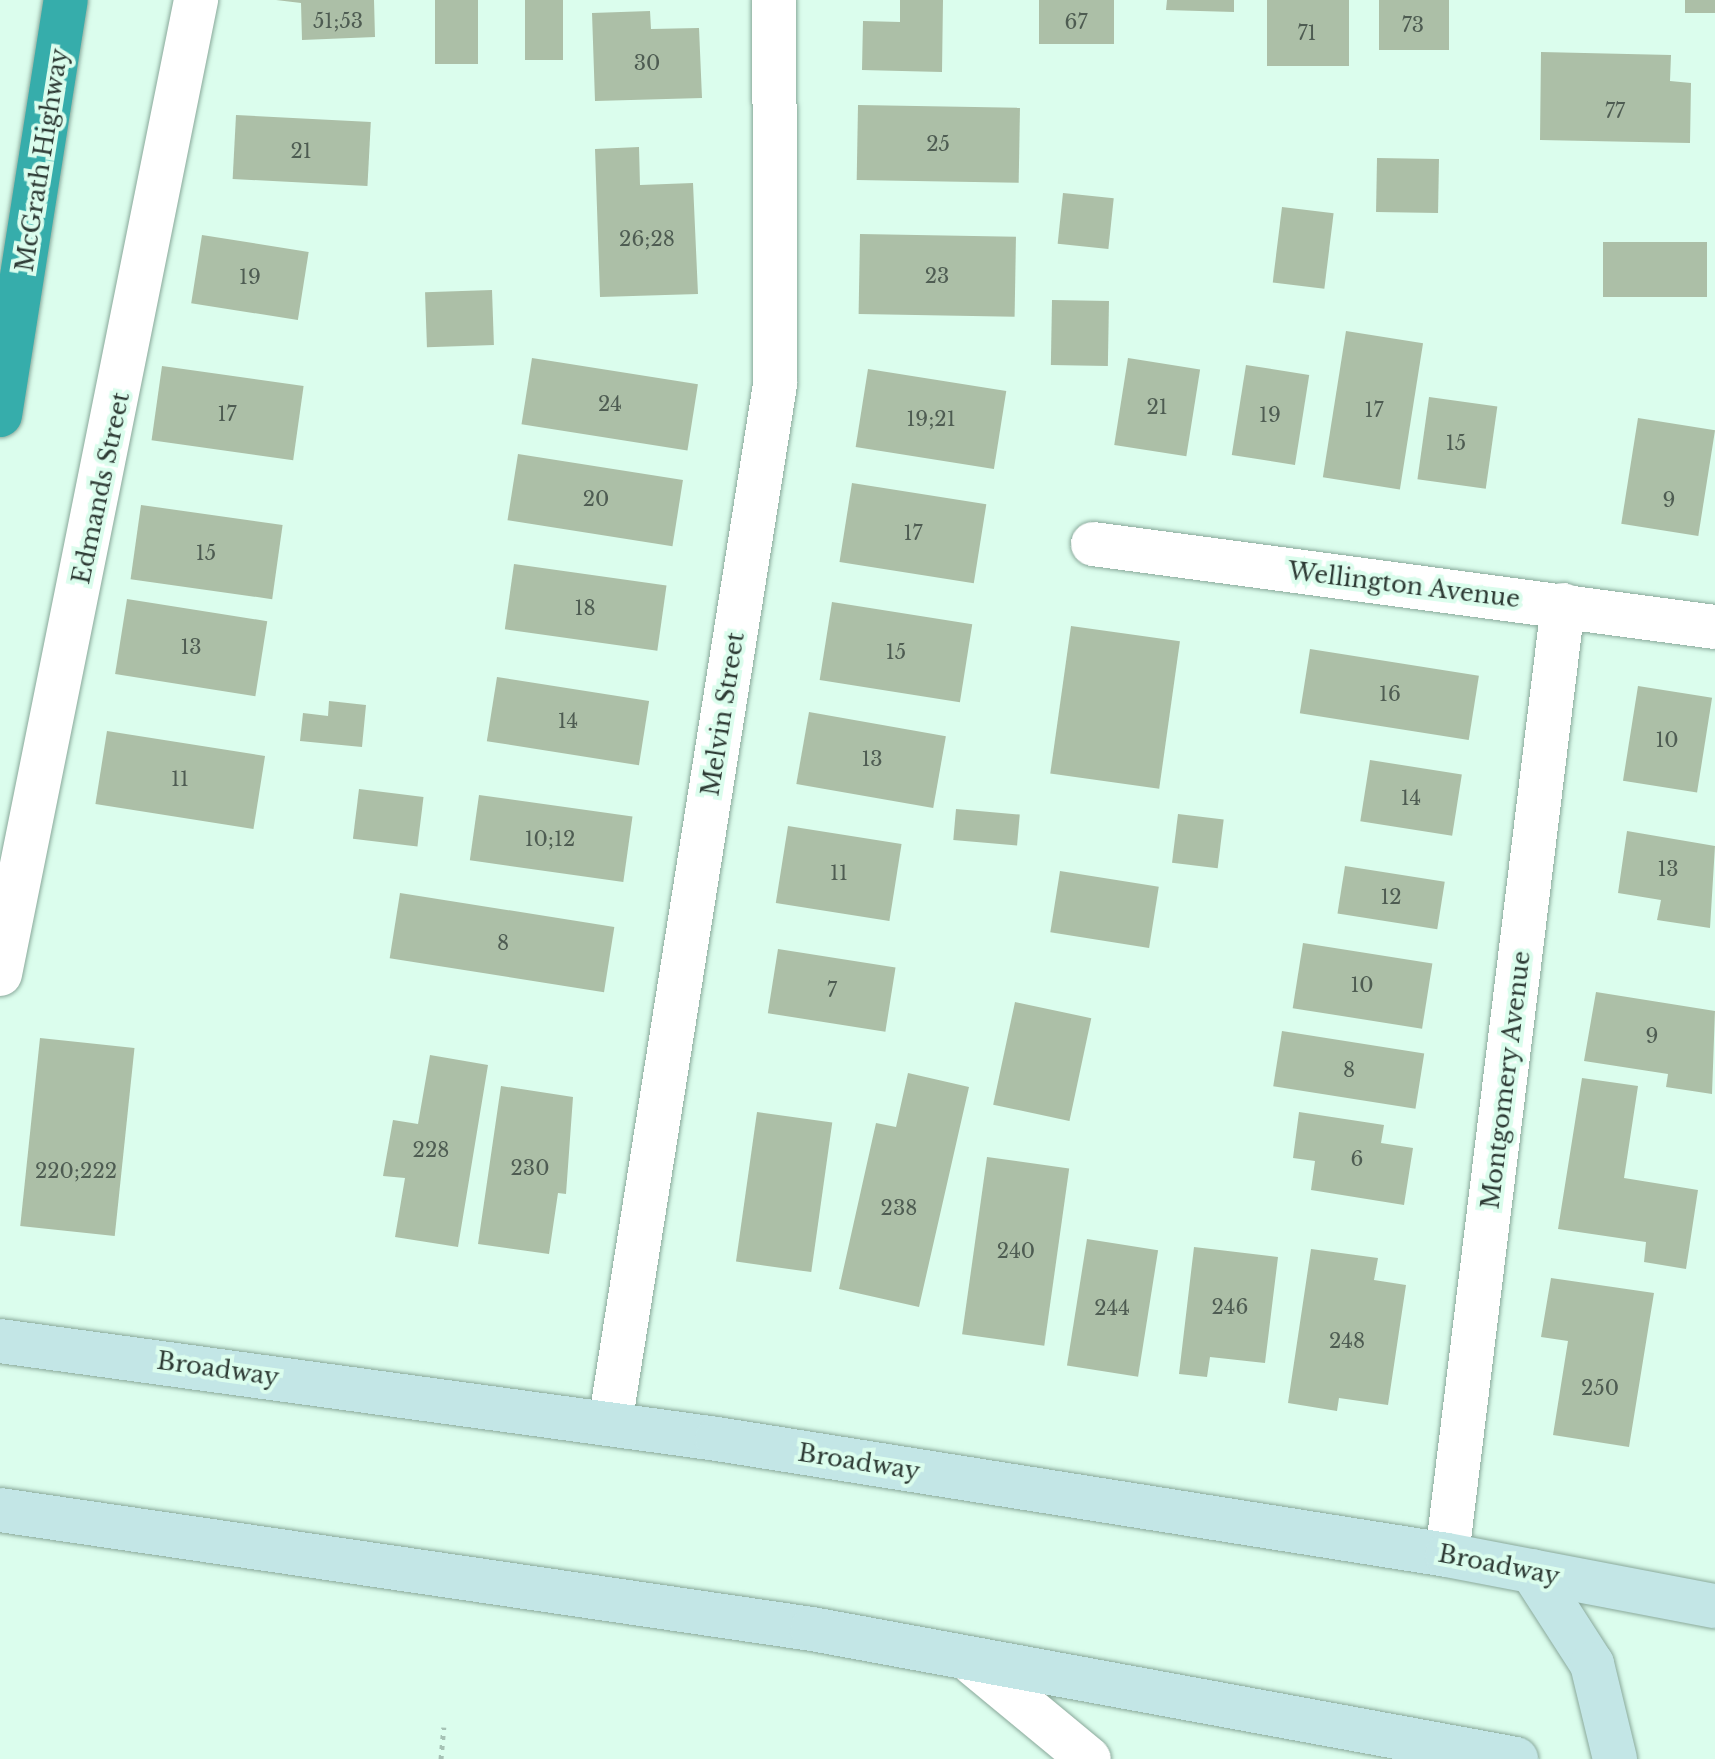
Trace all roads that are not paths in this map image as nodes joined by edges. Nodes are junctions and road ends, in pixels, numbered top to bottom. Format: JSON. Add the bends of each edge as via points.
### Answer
{"nodes":[{"id":1,"x":66,"y":0,"type":"edge"},
{"id":2,"x":196,"y":0,"type":"edge"},
{"id":3,"x":774,"y":0,"type":"edge"},
{"id":4,"x":0,"y":415,"type":"edge"},
{"id":5,"x":1093,"y":544,"type":"dead end"},
{"id":6,"x":1563,"y":605,"type":"junction"},
{"id":7,"x":1715,"y":627,"type":"edge"},
{"id":8,"x":0,"y":974,"type":"edge"},
{"id":9,"x":0,"y":1341,"type":"edge"},
{"id":10,"x":610,"y":1424,"type":"junction"},
{"id":11,"x":0,"y":1510,"type":"edge"},
{"id":12,"x":1447,"y":1555,"type":"junction"},
{"id":13,"x":1532,"y":1571,"type":"junction"},
{"id":14,"x":1715,"y":1606,"type":"edge"},
{"id":15,"x":974,"y":1664,"type":"junction"},
{"id":16,"x":1089,"y":1759,"type":"edge"},
{"id":17,"x":1516,"y":1759,"type":"edge"},
{"id":18,"x":1615,"y":1759,"type":"edge"}],
"edges":[{"from":1,"to":4,"type":"highway","name":"McGrath Highway"},
{"from":2,"to":8,"type":"street","name":"Edmands Street"},
{"from":3,"to":10,"type":"street","name":"Melvin Street","via":[[775,384]]},
{"from":5,"to":6,"type":"street","name":"Wellington Avenue"},
{"from":6,"to":7,"type":"street","name":"Wellington Avenue"},
{"from":6,"to":12,"type":"street","name":"Montgomery Avenue"},
{"from":9,"to":10,"type":"main road","name":"Broadway"},
{"from":10,"to":12,"type":"main road","name":"Broadway"},
{"from":11,"to":15,"type":"main road","via":[[527,1583],[812,1629]]},
{"from":12,"to":13,"type":"main road","name":"Broadway"},
{"from":13,"to":14,"type":"main road","name":"Broadway"},
{"from":13,"to":18,"type":"main road","via":[[1592,1664]]},
{"from":15,"to":16,"type":"street"},
{"from":15,"to":17,"type":"main road"}]}
